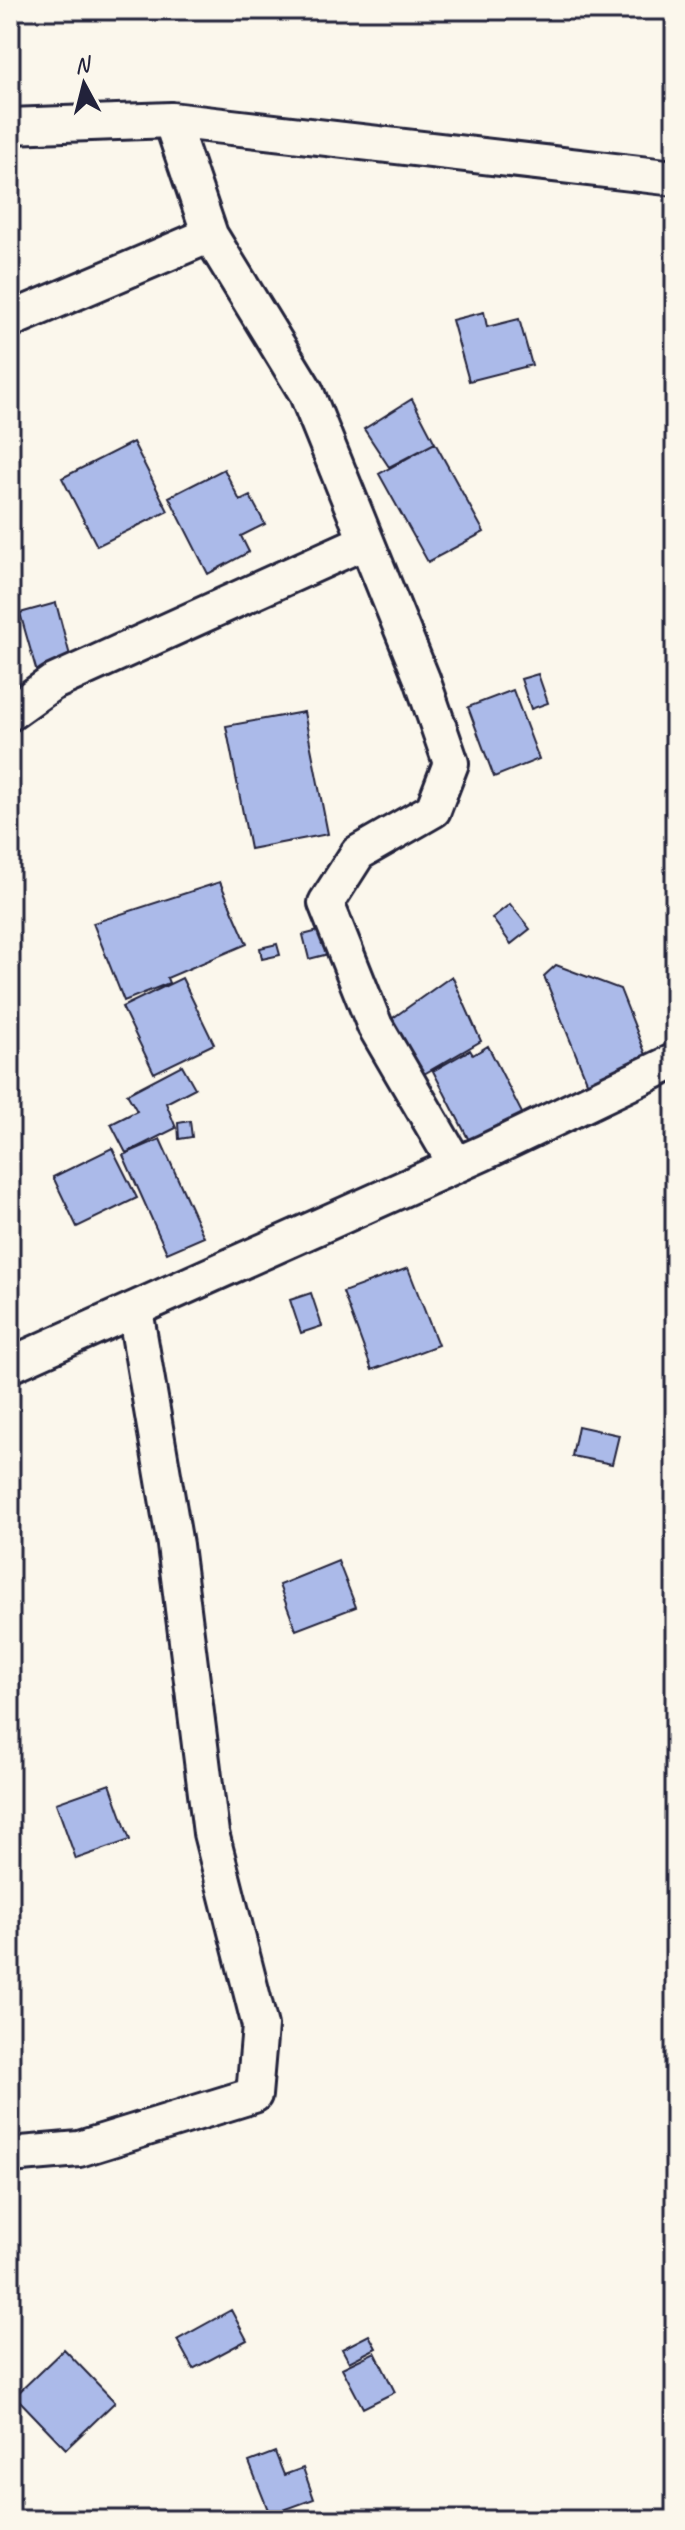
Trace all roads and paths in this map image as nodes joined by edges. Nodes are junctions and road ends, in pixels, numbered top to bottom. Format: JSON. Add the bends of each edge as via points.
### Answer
{"nodes":[{"id":1,"x":171,"y":120,"type":"junction"},
{"id":2,"x":10,"y":126,"type":"edge"},
{"id":3,"x":675,"y":178,"type":"edge"},
{"id":4,"x":210,"y":235,"type":"junction"},
{"id":5,"x":10,"y":320,"type":"edge"},
{"id":6,"x":366,"y":541,"type":"junction"},
{"id":7,"x":10,"y":713,"type":"edge"},
{"id":8,"x":675,"y":1061,"type":"edge"},
{"id":9,"x":456,"y":1165,"type":"junction"},
{"id":10,"x":135,"y":1310,"type":"junction"},
{"id":11,"x":10,"y":1365,"type":"edge"},
{"id":12,"x":10,"y":2155,"type":"edge"}],
"edges":[{"from":1,"to":2,"type":"street"},
{"from":1,"to":3,"type":"street"},
{"from":1,"to":4,"type":"street"},
{"from":4,"to":5,"type":"street"},
{"from":4,"to":6,"type":"street","via":[[306,392]]},
{"from":6,"to":7,"type":"street","via":[[52,683]]},
{"from":6,"to":9,"type":"street","via":[[451,763],[433,810],[358,853],[326,903],[375,1026]]},
{"from":8,"to":9,"type":"street"},
{"from":9,"to":10,"type":"street"},
{"from":10,"to":11,"type":"street"},
{"from":10,"to":12,"type":"street","via":[[175,1545],[211,1833],[260,2026],[254,2095],[79,2149]]}]}
